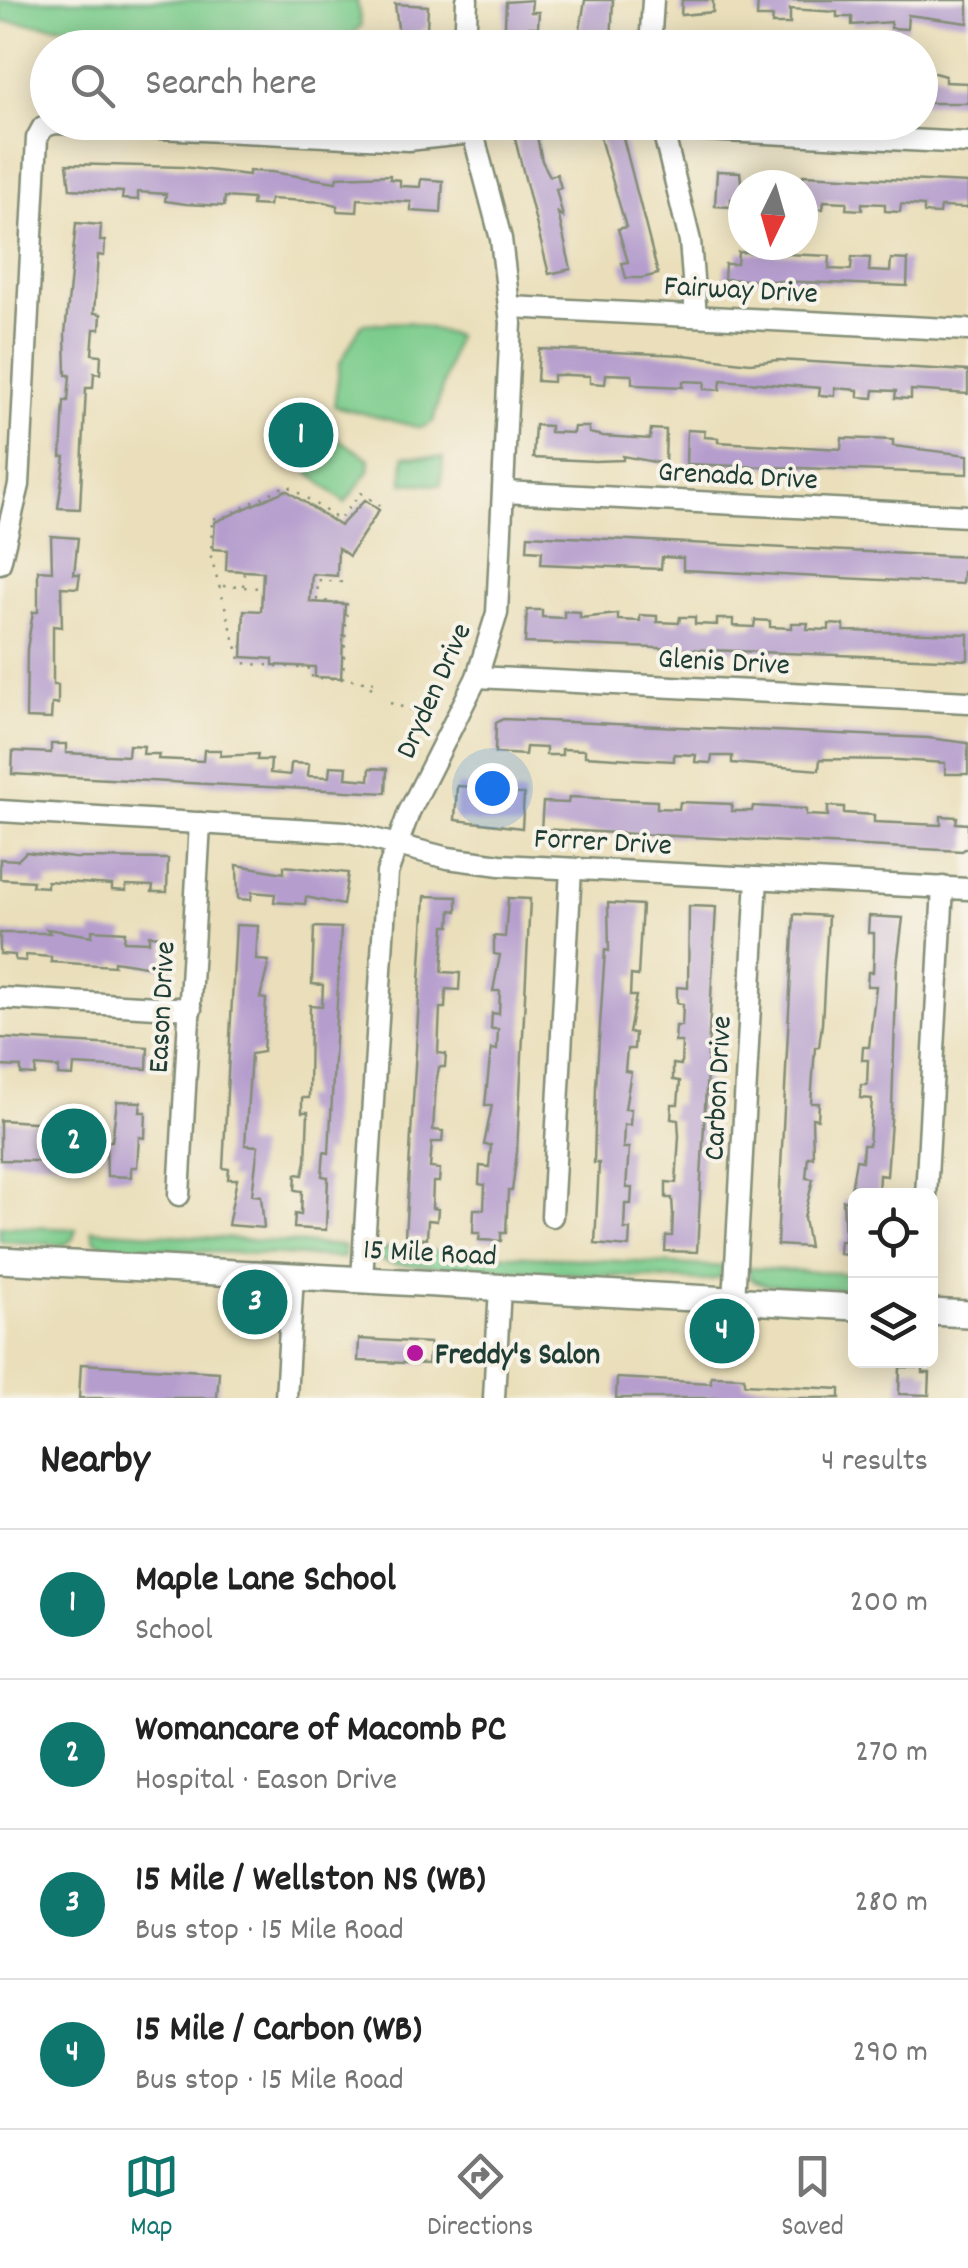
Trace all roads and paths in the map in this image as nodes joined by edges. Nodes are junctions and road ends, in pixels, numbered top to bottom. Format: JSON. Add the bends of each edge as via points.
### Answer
{"nodes":[{"id":1,"x":467,"y":0,"type":"edge"},
{"id":2,"x":652,"y":0,"type":"edge"},
{"id":3,"x":466,"y":30,"type":"edge"},
{"id":4,"x":651,"y":30,"type":"edge"},
{"id":5,"x":38,"y":140,"type":"edge"},
{"id":6,"x":474,"y":140,"type":"edge"},
{"id":7,"x":666,"y":140,"type":"edge"},
{"id":8,"x":904,"y":140,"type":"edge"},
{"id":9,"x":968,"y":144,"type":"edge"},
{"id":10,"x":510,"y":307,"type":"junction"},
{"id":11,"x":696,"y":316,"type":"junction"},
{"id":12,"x":968,"y":330,"type":"edge"},
{"id":13,"x":504,"y":492,"type":"junction"},
{"id":14,"x":384,"y":508,"type":"dead end"},
{"id":15,"x":968,"y":516,"type":"edge"},
{"id":16,"x":3,"y":538,"type":"edge"},
{"id":17,"x":0,"y":563,"type":"edge"},
{"id":18,"x":244,"y":573,"type":"dead end"},
{"id":19,"x":311,"y":580,"type":"dead end"},
{"id":20,"x":318,"y":580,"type":"junction"},
{"id":21,"x":342,"y":582,"type":"dead end"},
{"id":22,"x":221,"y":586,"type":"junction"},
{"id":23,"x":243,"y":587,"type":"junction"},
{"id":24,"x":261,"y":588,"type":"dead end"},
{"id":25,"x":477,"y":677,"type":"junction"},
{"id":26,"x":343,"y":680,"type":"junction"},
{"id":27,"x":360,"y":681,"type":"junction"},
{"id":28,"x":374,"y":682,"type":"dead end"},
{"id":29,"x":372,"y":688,"type":"dead end"},
{"id":30,"x":393,"y":702,"type":"dead end"},
{"id":31,"x":968,"y":702,"type":"edge"},
{"id":32,"x":438,"y":719,"type":"dead end"},
{"id":33,"x":0,"y":810,"type":"edge"},
{"id":34,"x":200,"y":822,"type":"junction"},
{"id":35,"x":396,"y":842,"type":"junction"},
{"id":36,"x":571,"y":869,"type":"junction"},
{"id":37,"x":757,"y":878,"type":"junction"},
{"id":38,"x":944,"y":887,"type":"junction"},
{"id":39,"x":968,"y":888,"type":"edge"},
{"id":40,"x":0,"y":998,"type":"edge"},
{"id":41,"x":191,"y":1009,"type":"junction"},
{"id":42,"x":926,"y":1188,"type":"edge"},
{"id":43,"x":180,"y":1195,"type":"dead end"},
{"id":44,"x":552,"y":1216,"type":"dead end"},
{"id":45,"x":0,"y":1260,"type":"edge"},
{"id":46,"x":293,"y":1275,"type":"junction"},
{"id":47,"x":362,"y":1279,"type":"junction"},
{"id":48,"x":500,"y":1288,"type":"junction"},
{"id":49,"x":734,"y":1301,"type":"junction"},
{"id":50,"x":848,"y":1308,"type":"edge"},
{"id":51,"x":938,"y":1312,"type":"edge"},
{"id":52,"x":968,"y":1314,"type":"edge"},
{"id":53,"x":286,"y":1398,"type":"edge"},
{"id":54,"x":494,"y":1398,"type":"edge"}],
"edges":[{"from":1,"to":3,"type":"street"},
{"from":2,"to":4,"type":"street"},
{"from":5,"to":16,"type":"street","via":[[20,474]]},
{"from":6,"to":10,"type":"street","name":"Dryden Drive","via":[[501,238]]},
{"from":7,"to":11,"type":"street","via":[[687,225]]},
{"from":8,"to":9,"type":"street"},
{"from":10,"to":11,"type":"street","name":"Fairway Drive"},
{"from":10,"to":13,"type":"street","name":"Dryden Drive"},
{"from":11,"to":12,"type":"street","name":"Fairway Drive"},
{"from":13,"to":15,"type":"street","name":"Grenada Drive"},
{"from":13,"to":25,"type":"street","name":"Dryden Drive","via":[[497,613]]},
{"from":14,"to":22,"type":"path","via":[[361,492],[339,520],[287,486],[212,518],[210,549]]},
{"from":16,"to":17,"type":"street"},
{"from":18,"to":23,"type":"path"},
{"from":19,"to":20,"type":"path"},
{"from":20,"to":21,"type":"path"},
{"from":20,"to":26,"type":"path","via":[[316,600],[347,604]]},
{"from":22,"to":23,"type":"path"},
{"from":22,"to":26,"type":"path","via":[[241,663],[312,669],[312,678]]},
{"from":23,"to":24,"type":"path"},
{"from":25,"to":31,"type":"street","name":"Glenis Drive"},
{"from":25,"to":35,"type":"street","name":"Dryden Drive"},
{"from":26,"to":27,"type":"path"},
{"from":27,"to":28,"type":"path"},
{"from":27,"to":29,"type":"path"},
{"from":30,"to":32,"type":"path"},
{"from":33,"to":34,"type":"street","name":"Forrer Drive"},
{"from":34,"to":35,"type":"street","name":"Forrer Drive"},
{"from":34,"to":41,"type":"street","name":"Eason Drive"},
{"from":35,"to":36,"type":"street","name":"Forrer Drive","via":[[466,861]]},
{"from":35,"to":47,"type":"street","name":"Dryden Drive","via":[[382,908]]},
{"from":36,"to":37,"type":"street","name":"Forrer Drive"},
{"from":36,"to":44,"type":"street"},
{"from":37,"to":38,"type":"street","name":"Forrer Drive"},
{"from":37,"to":49,"type":"street","name":"Carbon Drive"},
{"from":38,"to":39,"type":"street","name":"Forrer Drive"},
{"from":38,"to":42,"type":"street"},
{"from":40,"to":41,"type":"street"},
{"from":41,"to":43,"type":"street","name":"Eason Drive"},
{"from":45,"to":46,"type":"main road","name":"15 Mile Road"},
{"from":46,"to":47,"type":"main road","name":"15 Mile Road"},
{"from":46,"to":53,"type":"street"},
{"from":47,"to":48,"type":"main road","name":"15 Mile Road"},
{"from":48,"to":49,"type":"main road","name":"15 Mile Road"},
{"from":48,"to":54,"type":"street"},
{"from":49,"to":50,"type":"main road","name":"15 Mile Road"},
{"from":51,"to":52,"type":"main road"}]}
